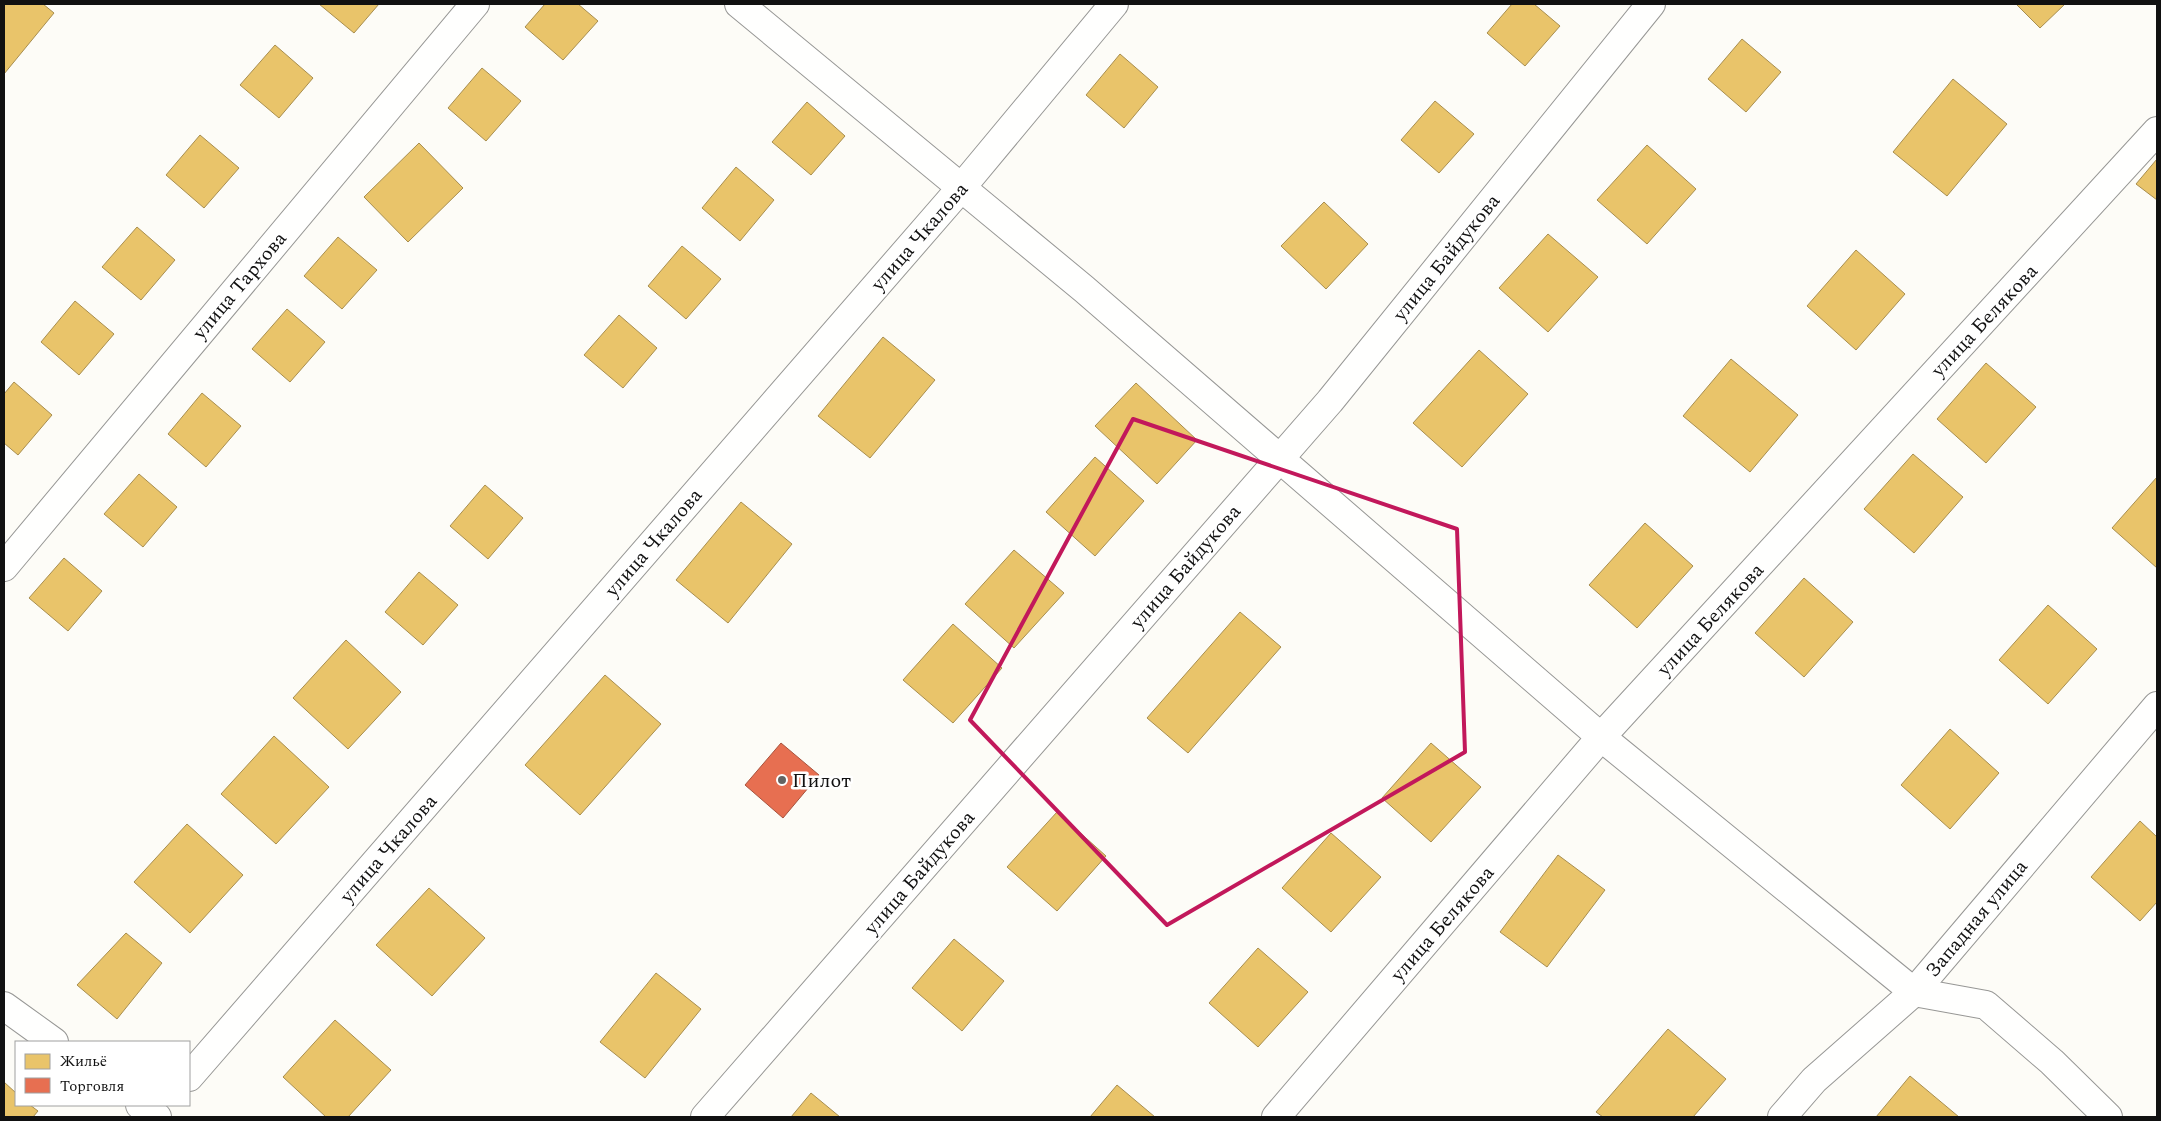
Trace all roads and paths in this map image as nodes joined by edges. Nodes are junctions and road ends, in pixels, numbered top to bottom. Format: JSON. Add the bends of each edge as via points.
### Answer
{"nodes":[{"id":1,"x":475,"y":4,"type":"edge"},
{"id":2,"x":739,"y":4,"type":"edge"},
{"id":3,"x":1114,"y":4,"type":"edge"},
{"id":4,"x":1652,"y":4,"type":"edge"},
{"id":5,"x":2157,"y":132,"type":"edge"},
{"id":6,"x":961,"y":188,"type":"junction"},
{"id":7,"x":1279,"y":458,"type":"junction"},
{"id":8,"x":4,"y":567,"type":"edge"},
{"id":9,"x":2157,"y":706,"type":"edge"},
{"id":10,"x":1601,"y":737,"type":"junction"},
{"id":11,"x":1914,"y":992,"type":"junction"},
{"id":12,"x":4,"y":1006,"type":"edge"},
{"id":13,"x":53,"y":1041,"type":"edge"},
{"id":14,"x":190,"y":1076,"type":"edge"},
{"id":15,"x":705,"y":1117,"type":"edge"},
{"id":16,"x":1276,"y":1117,"type":"edge"},
{"id":17,"x":1782,"y":1117,"type":"edge"},
{"id":18,"x":2108,"y":1117,"type":"edge"}],
"edges":[{"from":1,"to":8,"type":"street","name":"улица Тархова"},
{"from":2,"to":6,"type":"street"},
{"from":3,"to":6,"type":"street","name":"улица Чкалова"},
{"from":4,"to":7,"type":"street","name":"улица Байдукова","via":[[1330,401]]},
{"from":5,"to":10,"type":"street","name":"улица Белякова"},
{"from":6,"to":7,"type":"street","via":[[1084,289]]},
{"from":6,"to":14,"type":"street","name":"улица Чкалова"},
{"from":7,"to":10,"type":"street"},
{"from":7,"to":15,"type":"street","name":"улица Байдукова"},
{"from":9,"to":11,"type":"street","name":"Западная улица"},
{"from":10,"to":11,"type":"street"},
{"from":10,"to":16,"type":"street","name":"улица Белякова"},
{"from":11,"to":17,"type":"street","name":"Западная улица","via":[[1814,1080]]},
{"from":11,"to":18,"type":"street","via":[[1986,1005],[2052,1062]]},
{"from":12,"to":13,"type":"street"}]}
